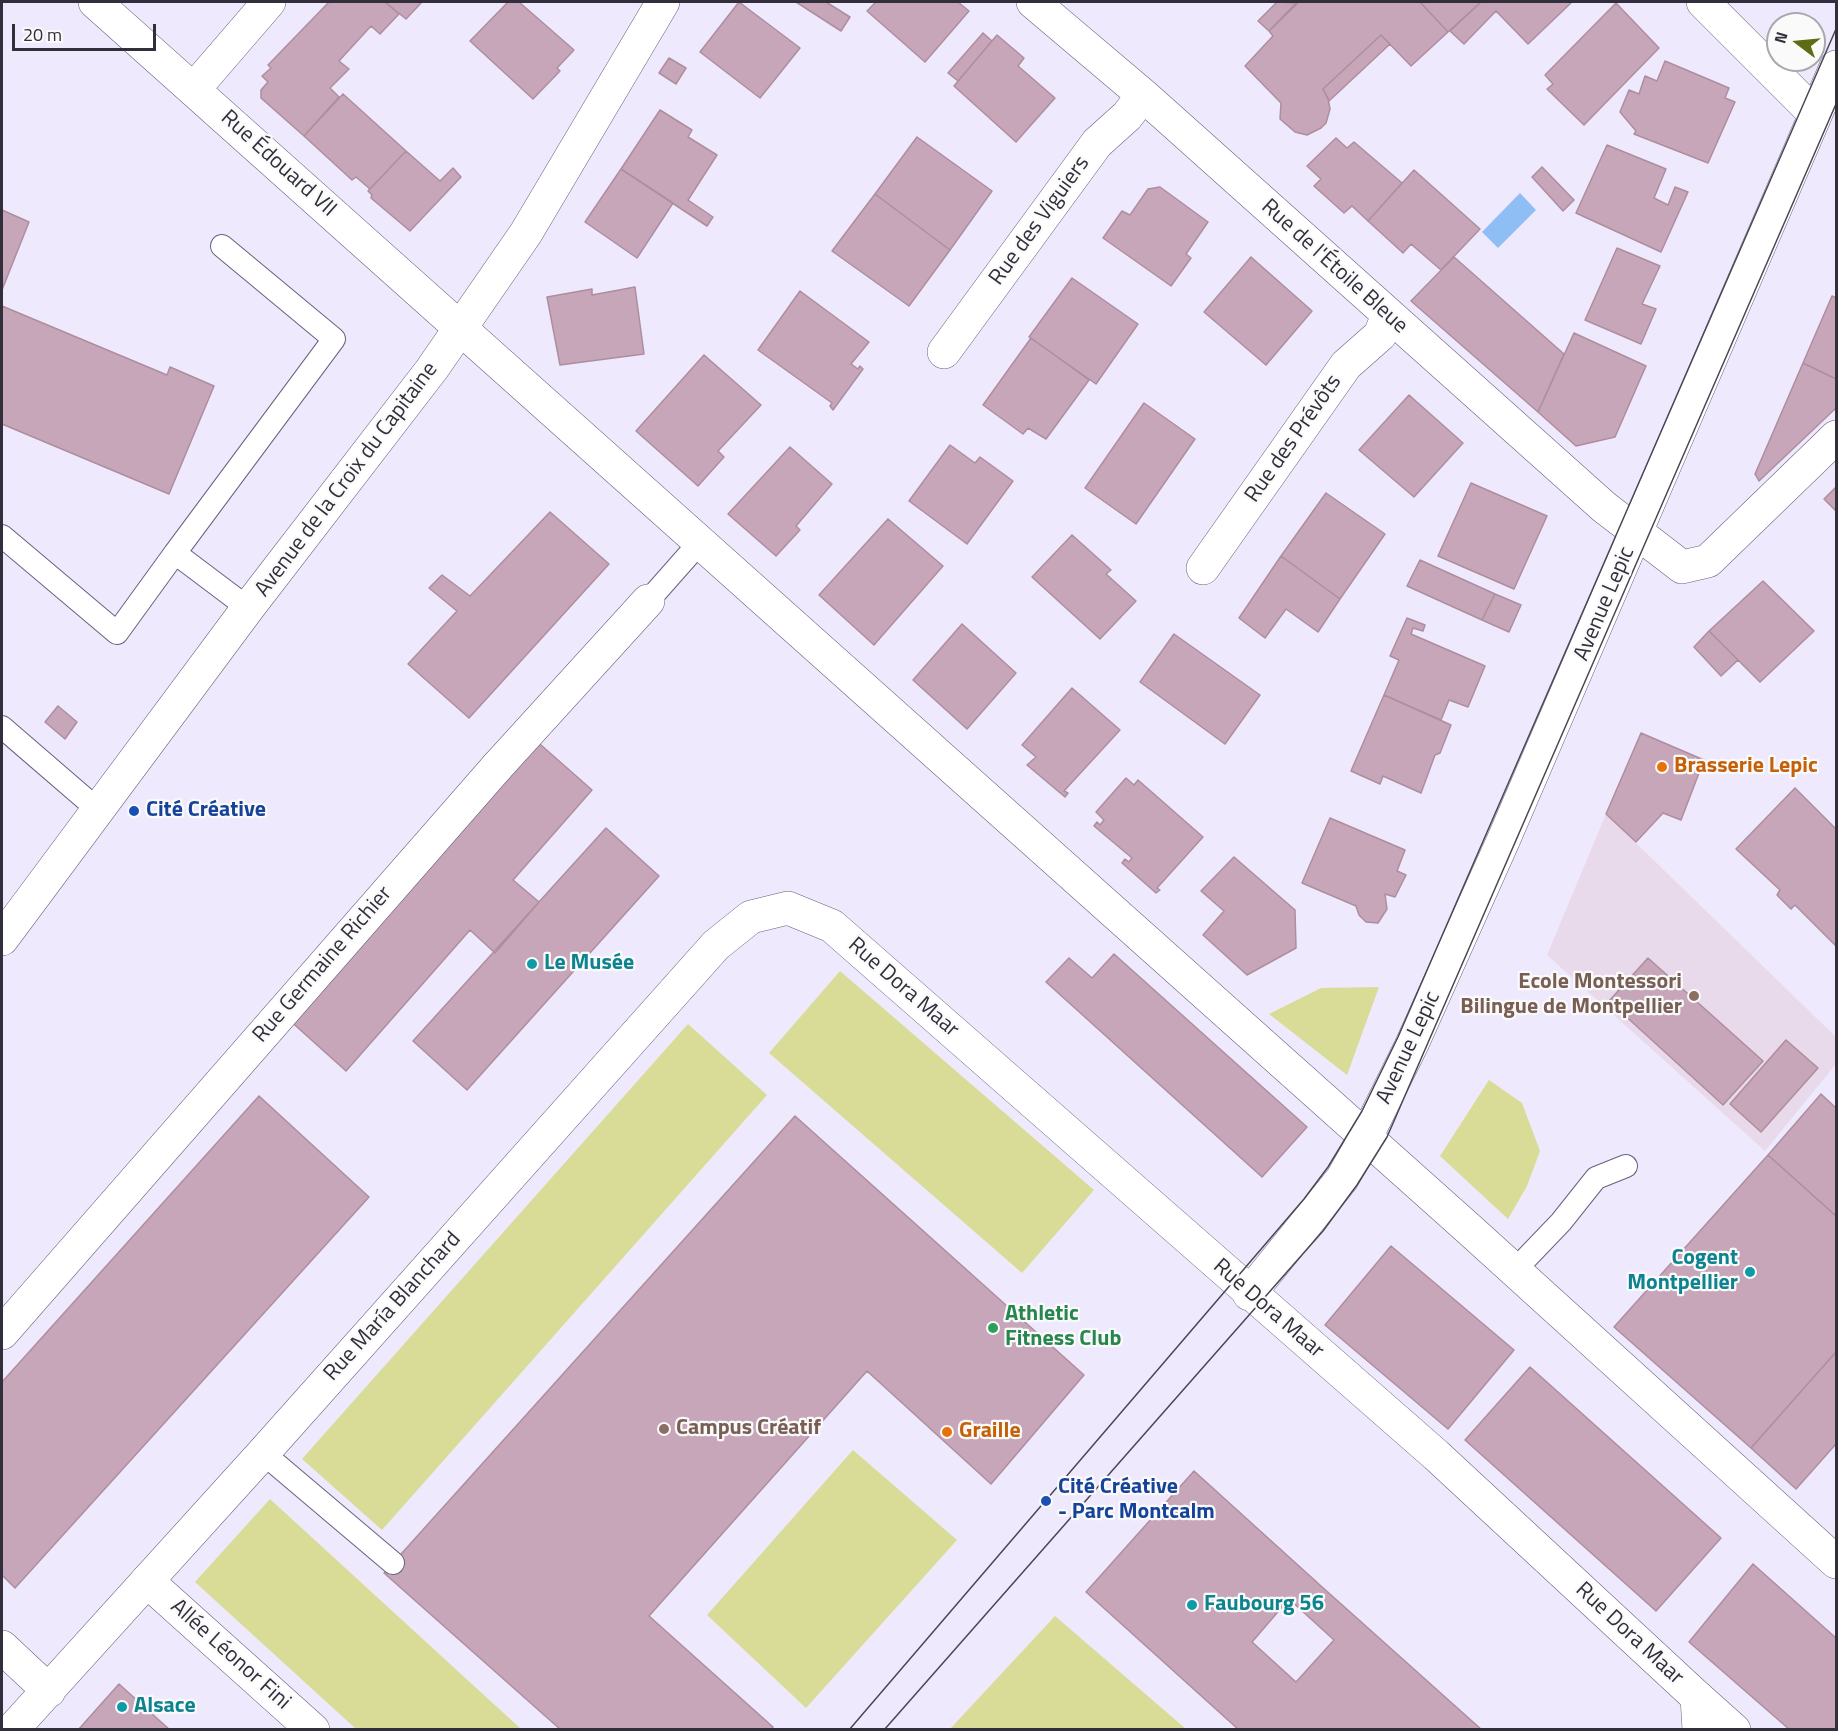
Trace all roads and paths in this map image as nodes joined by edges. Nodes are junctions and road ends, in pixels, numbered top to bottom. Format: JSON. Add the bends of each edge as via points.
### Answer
{"nodes":[{"id":1,"x":95,"y":2,"type":"edge"},
{"id":2,"x":269,"y":2,"type":"edge"},
{"id":3,"x":663,"y":2,"type":"edge"},
{"id":4,"x":1034,"y":2,"type":"edge"},
{"id":5,"x":1703,"y":2,"type":"edge"},
{"id":6,"x":1836,"y":67,"type":"edge"},
{"id":7,"x":194,"y":89,"type":"junction"},
{"id":8,"x":1143,"y":95,"type":"junction"},
{"id":9,"x":1815,"y":114,"type":"junction"},
{"id":10,"x":222,"y":246,"type":"dead end"},
{"id":11,"x":1388,"y":315,"type":"junction"},
{"id":12,"x":462,"y":327,"type":"junction"},
{"id":13,"x":944,"y":352,"type":"dead end"},
{"id":14,"x":1836,"y":437,"type":"edge"},
{"id":15,"x":1635,"y":532,"type":"junction"},
{"id":16,"x":2,"y":536,"type":"edge"},
{"id":17,"x":701,"y":541,"type":"junction"},
{"id":18,"x":175,"y":553,"type":"junction"},
{"id":19,"x":1203,"y":568,"type":"dead end"},
{"id":20,"x":648,"y":601,"type":"joint"},
{"id":21,"x":248,"y":608,"type":"junction"},
{"id":22,"x":2,"y":727,"type":"edge"},
{"id":23,"x":97,"y":809,"type":"junction"},
{"id":24,"x":788,"y":908,"type":"joint"},
{"id":25,"x":2,"y":939,"type":"edge"},
{"id":26,"x":1366,"y":1137,"type":"junction"},
{"id":27,"x":1626,"y":1166,"type":"dead end"},
{"id":28,"x":1515,"y":1270,"type":"junction"},
{"id":29,"x":1250,"y":1294,"type":"junction"},
{"id":30,"x":2,"y":1333,"type":"edge"},
{"id":31,"x":263,"y":1453,"type":"junction"},
{"id":32,"x":1836,"y":1562,"type":"edge"},
{"id":33,"x":393,"y":1563,"type":"dead end"},
{"id":34,"x":147,"y":1581,"type":"junction"},
{"id":35,"x":2,"y":1647,"type":"edge"},
{"id":36,"x":49,"y":1691,"type":"junction"},
{"id":37,"x":1697,"y":1697,"type":"junction"},
{"id":38,"x":12,"y":1730,"type":"edge"},
{"id":39,"x":313,"y":1730,"type":"edge"},
{"id":40,"x":1699,"y":1730,"type":"edge"},
{"id":41,"x":1734,"y":1730,"type":"edge"}],
"edges":[{"from":1,"to":7,"type":"street","name":"Rue Édouard VII"},
{"from":2,"to":7,"type":"street"},
{"from":3,"to":12,"type":"street","name":"Avenue de la Croix du Capitaine","via":[[526,233]]},
{"from":4,"to":8,"type":"street","name":"Rue de l'Étoile Bleue"},
{"from":5,"to":9,"type":"street"},
{"from":6,"to":9,"type":"street","name":"Avenue Lepic"},
{"from":7,"to":12,"type":"street","name":"Rue Édouard VII"},
{"from":8,"to":11,"type":"street","name":"Rue de l'Étoile Bleue"},
{"from":8,"to":13,"type":"street","name":"Rue des Viguiers","via":[[1097,143]]},
{"from":9,"to":15,"type":"street","name":"Avenue Lepic"},
{"from":10,"to":18,"type":"lane","via":[[334,339]]},
{"from":11,"to":15,"type":"street","name":"Rue de l'Étoile Bleue"},
{"from":11,"to":19,"type":"street","name":"Rue des Prévôts","via":[[1380,335],[1346,365]]},
{"from":12,"to":17,"type":"street","name":"Rue Édouard VII"},
{"from":12,"to":21,"type":"street","name":"Avenue de la Croix du Capitaine"},
{"from":14,"to":15,"type":"street","name":"Rue de l'Étoile Bleue","via":[[1708,561],[1682,567]]},
{"from":15,"to":26,"type":"street","name":"Avenue Lepic","via":[[1503,841]]},
{"from":16,"to":18,"type":"lane","via":[[117,633]]},
{"from":17,"to":20,"type":"lane"},
{"from":17,"to":26,"type":"street","name":"Rue Édouard VII"},
{"from":18,"to":21,"type":"lane"},
{"from":20,"to":30,"type":"street","name":"Rue Germaine Richier","via":[[496,768]]},
{"from":21,"to":23,"type":"street","name":"Avenue de la Croix du Capitaine"},
{"from":22,"to":23,"type":"lane"},
{"from":23,"to":25,"type":"street","name":"Avenue de la Croix du Capitaine"},
{"from":24,"to":29,"type":"street","name":"Rue Dora Maar","via":[[832,926]]},
{"from":24,"to":31,"type":"street","name":"Rue María Blanchard","via":[[751,917],[716,945]]},
{"from":26,"to":28,"type":"street","name":"Rue Édouard VII"},
{"from":26,"to":29,"type":"street","name":"Avenue Lepic","via":[[1342,1179]]},
{"from":27,"to":28,"type":"lane","via":[[1596,1178]]},
{"from":28,"to":32,"type":"street","name":"Rue Édouard VII"},
{"from":29,"to":37,"type":"street","name":"Rue Dora Maar","via":[[1436,1455]]},
{"from":31,"to":33,"type":"lane"},
{"from":31,"to":34,"type":"street","name":"Rue María Blanchard"},
{"from":34,"to":36,"type":"street","name":"Rue María Blanchard"},
{"from":34,"to":39,"type":"street","name":"Allée Léonor Fini"},
{"from":35,"to":36,"type":"street"},
{"from":36,"to":38,"type":"street","name":"Rue María Blanchard"},
{"from":37,"to":40,"type":"street"},
{"from":37,"to":41,"type":"street","name":"Rue Dora Maar"}]}
